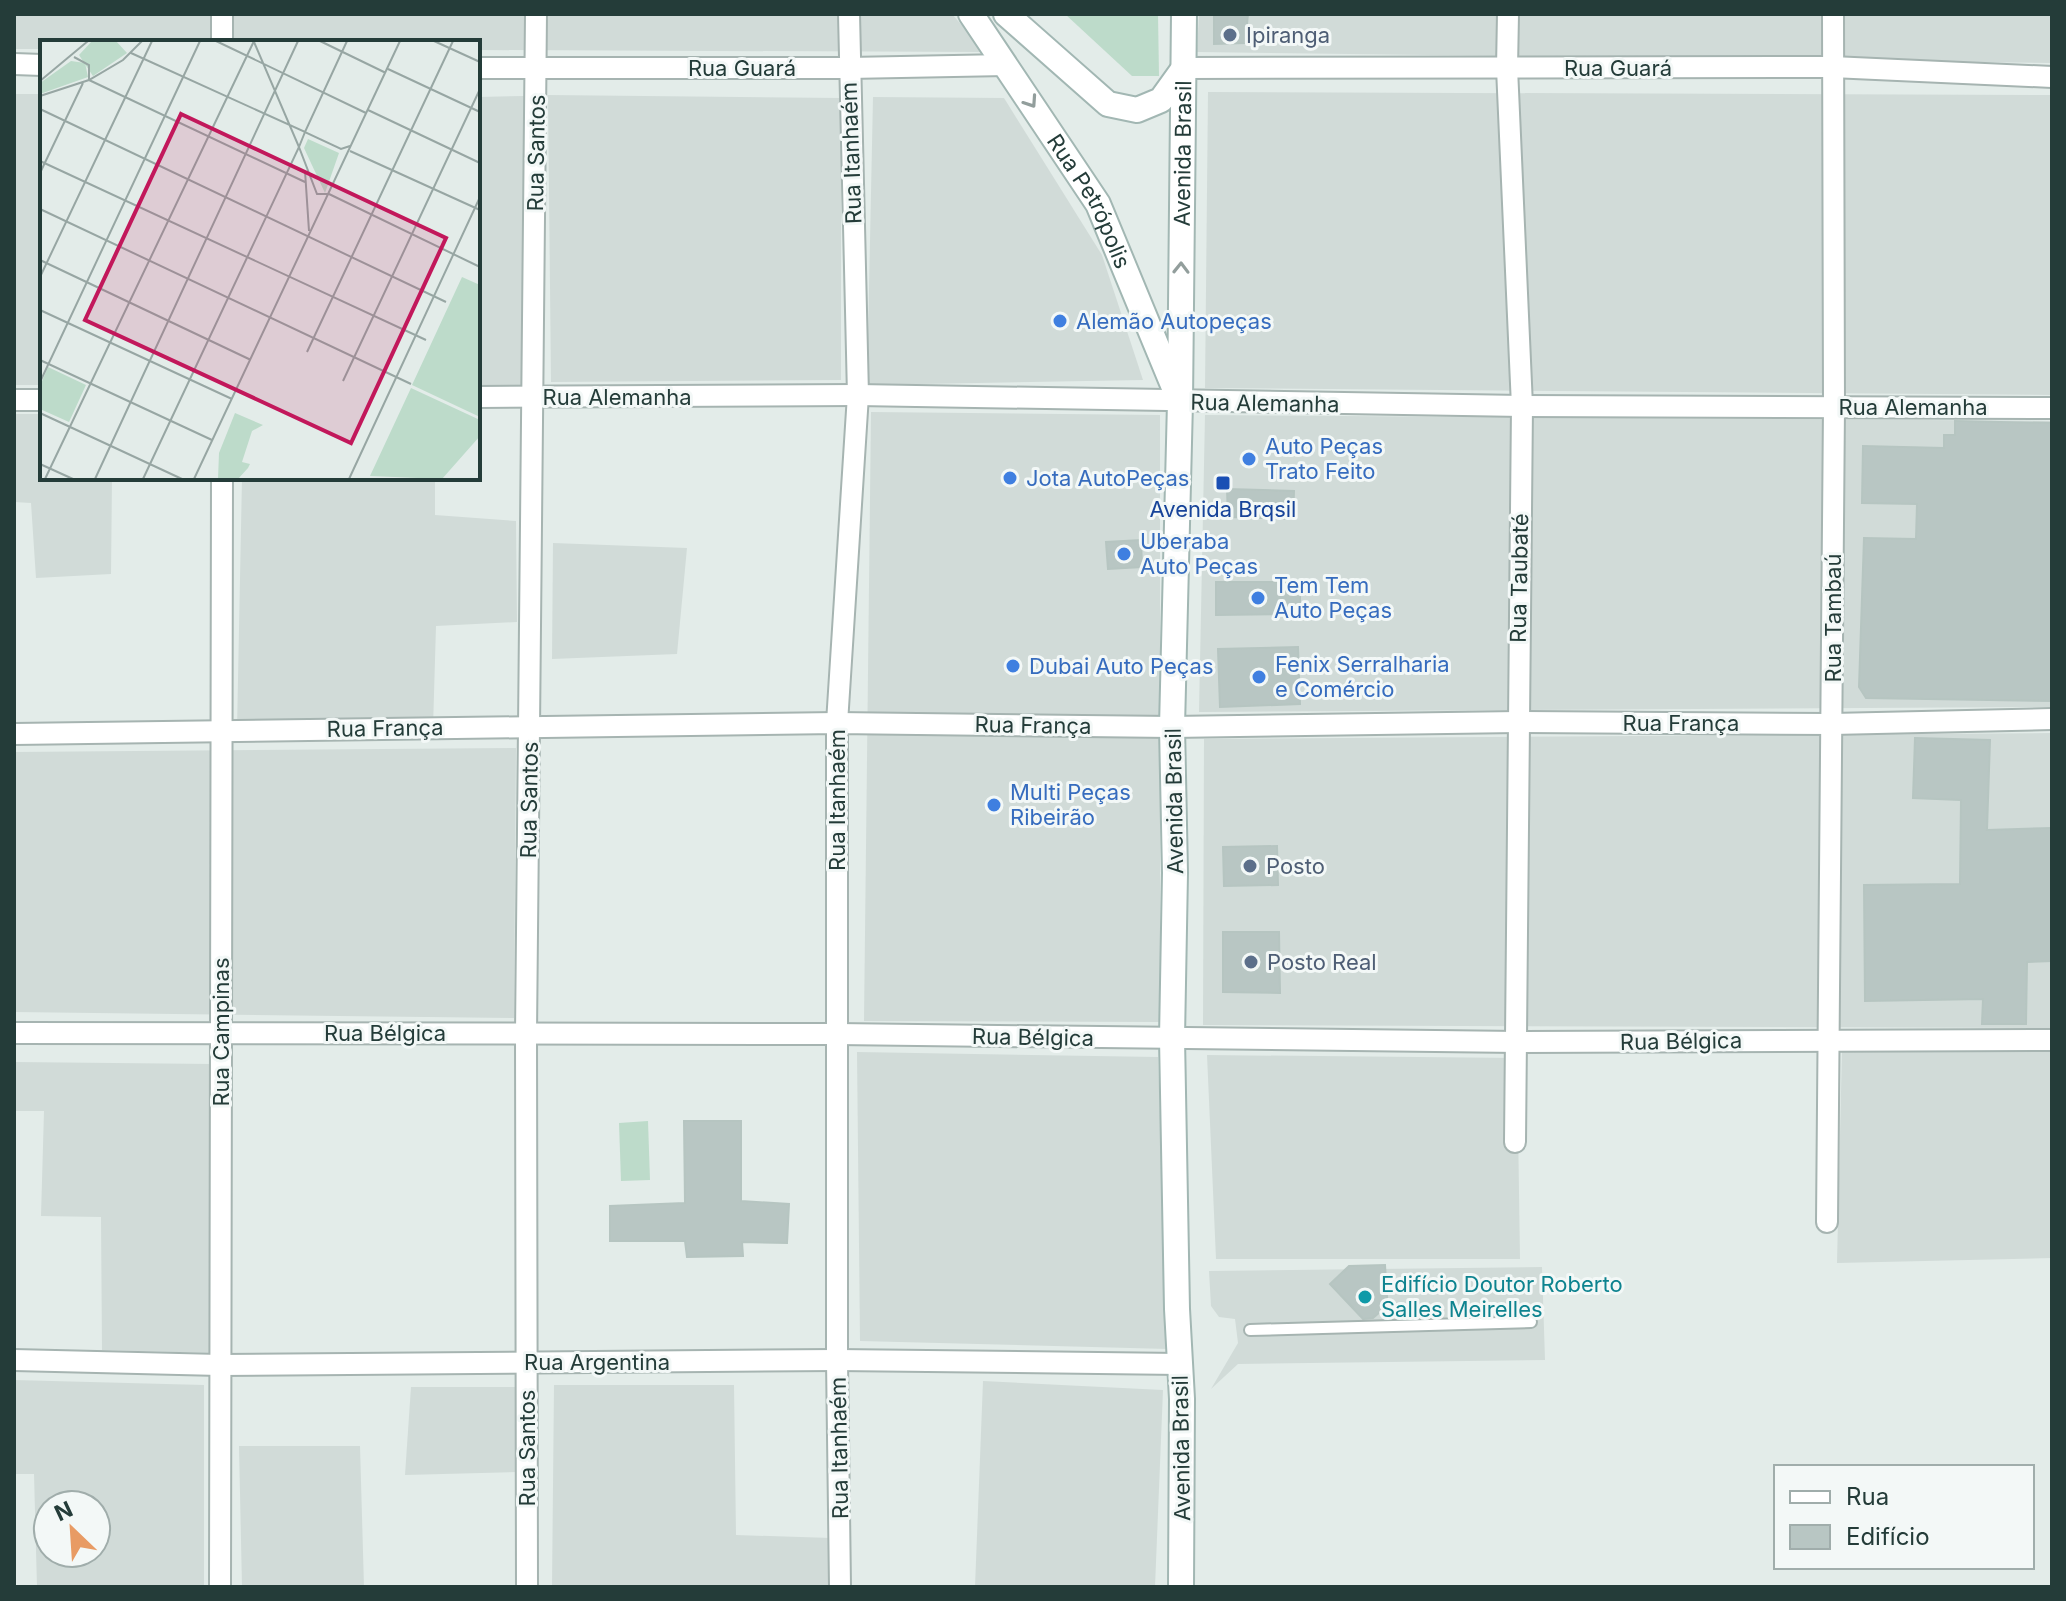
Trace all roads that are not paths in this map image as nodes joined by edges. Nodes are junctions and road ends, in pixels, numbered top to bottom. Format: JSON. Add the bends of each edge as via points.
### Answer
{"nodes":[{"id":1,"x":222,"y":14,"type":"edge"},
{"id":2,"x":536,"y":14,"type":"edge"},
{"id":3,"x":849,"y":14,"type":"edge"},
{"id":4,"x":971,"y":14,"type":"edge"},
{"id":5,"x":1006,"y":14,"type":"edge"},
{"id":6,"x":1184,"y":14,"type":"edge"},
{"id":7,"x":1508,"y":14,"type":"edge"},
{"id":8,"x":1833,"y":14,"type":"edge"},
{"id":9,"x":222,"y":40,"type":"edge"},
{"id":10,"x":14,"y":64,"type":"edge"},
{"id":11,"x":40,"y":65,"type":"edge"},
{"id":12,"x":1006,"y":65,"type":"junction"},
{"id":13,"x":537,"y":67,"type":"junction"},
{"id":14,"x":1832,"y":67,"type":"junction"},
{"id":15,"x":480,"y":68,"type":"edge"},
{"id":16,"x":849,"y":68,"type":"junction"},
{"id":17,"x":1184,"y":68,"type":"junction"},
{"id":18,"x":1507,"y":68,"type":"junction"},
{"id":19,"x":2052,"y":77,"type":"edge"},
{"id":20,"x":858,"y":395,"type":"junction"},
{"id":21,"x":480,"y":397,"type":"edge"},
{"id":22,"x":533,"y":397,"type":"junction"},
{"id":23,"x":14,"y":400,"type":"edge"},
{"id":24,"x":40,"y":400,"type":"edge"},
{"id":25,"x":1180,"y":402,"type":"junction"},
{"id":26,"x":1522,"y":406,"type":"junction"},
{"id":27,"x":1834,"y":407,"type":"junction"},
{"id":28,"x":2052,"y":408,"type":"edge"},
{"id":29,"x":222,"y":480,"type":"edge"},
{"id":30,"x":2052,"y":719,"type":"edge"},
{"id":31,"x":1518,"y":722,"type":"junction"},
{"id":32,"x":837,"y":723,"type":"junction"},
{"id":33,"x":1832,"y":724,"type":"junction"},
{"id":34,"x":530,"y":727,"type":"junction"},
{"id":35,"x":1172,"y":727,"type":"junction"},
{"id":36,"x":220,"y":730,"type":"junction"},
{"id":37,"x":14,"y":734,"type":"edge"},
{"id":38,"x":221,"y":1032,"type":"junction"},
{"id":39,"x":14,"y":1033,"type":"edge"},
{"id":40,"x":526,"y":1034,"type":"junction"},
{"id":41,"x":837,"y":1034,"type":"junction"},
{"id":42,"x":1172,"y":1038,"type":"junction"},
{"id":43,"x":1831,"y":1039,"type":"junction"},
{"id":44,"x":2052,"y":1040,"type":"edge"},
{"id":45,"x":1518,"y":1042,"type":"junction"},
{"id":46,"x":1515,"y":1142,"type":"dead end"},
{"id":47,"x":1827,"y":1222,"type":"dead end"},
{"id":48,"x":1531,"y":1322,"type":"dead end"},
{"id":49,"x":1250,"y":1330,"type":"dead end"},
{"id":50,"x":14,"y":1360,"type":"edge"},
{"id":51,"x":837,"y":1360,"type":"junction"},
{"id":52,"x":527,"y":1363,"type":"junction"},
{"id":53,"x":1180,"y":1364,"type":"junction"},
{"id":54,"x":220,"y":1365,"type":"junction"},
{"id":55,"x":220,"y":1587,"type":"edge"},
{"id":56,"x":527,"y":1587,"type":"edge"},
{"id":57,"x":840,"y":1587,"type":"edge"},
{"id":58,"x":1181,"y":1587,"type":"edge"}],
"edges":[{"from":1,"to":9,"type":"street"},
{"from":2,"to":13,"type":"street","name":"Rua Santos"},
{"from":3,"to":16,"type":"street","name":"Rua Itanhaém"},
{"from":4,"to":12,"type":"main road","name":"Rua Petrópolis"},
{"from":5,"to":17,"type":"main road","via":[[1108,104],[1137,110],[1161,100]]},
{"from":6,"to":17,"type":"main road","name":"Avenida Brasil"},
{"from":7,"to":18,"type":"street","name":"Rua Taubaté"},
{"from":8,"to":14,"type":"street","name":"Rua Tambaú"},
{"from":10,"to":11,"type":"street"},
{"from":12,"to":16,"type":"street","name":"Rua Guará"},
{"from":12,"to":25,"type":"main road","name":"Rua Petrópolis","one_way":true,"via":[[1098,204]]},
{"from":13,"to":15,"type":"street","name":"Rua Guará"},
{"from":13,"to":16,"type":"street","name":"Rua Guará"},
{"from":13,"to":22,"type":"street","name":"Rua Santos"},
{"from":14,"to":18,"type":"street","name":"Rua Guará"},
{"from":14,"to":19,"type":"street","name":"Rua Guará"},
{"from":14,"to":27,"type":"street","name":"Rua Tambaú"},
{"from":16,"to":20,"type":"street","name":"Rua Itanhaém"},
{"from":17,"to":18,"type":"street","name":"Rua Guará"},
{"from":25,"to":17,"type":"main road","name":"Avenida Brasil","one_way":true},
{"from":18,"to":26,"type":"street","name":"Rua Taubaté"},
{"from":20,"to":22,"type":"street","name":"Rua Alemanha"},
{"from":20,"to":25,"type":"street","name":"Rua Alemanha"},
{"from":20,"to":32,"type":"street","name":"Rua Itanhaém"},
{"from":21,"to":22,"type":"street","name":"Rua Alemanha"},
{"from":22,"to":34,"type":"street","name":"Rua Santos"},
{"from":23,"to":24,"type":"street"},
{"from":25,"to":26,"type":"street","name":"Rua Alemanha"},
{"from":25,"to":35,"type":"main road","name":"Avenida Brasil"},
{"from":26,"to":27,"type":"street","name":"Rua Alemanha"},
{"from":26,"to":31,"type":"street","name":"Rua Taubaté"},
{"from":27,"to":28,"type":"street","name":"Rua Alemanha"},
{"from":27,"to":33,"type":"street","name":"Rua Tambaú"},
{"from":29,"to":36,"type":"street","name":"Rua Campinas"},
{"from":30,"to":33,"type":"street","name":"Rua França"},
{"from":31,"to":33,"type":"street","name":"Rua França"},
{"from":31,"to":35,"type":"street","name":"Rua França"},
{"from":31,"to":45,"type":"street","name":"Rua Taubaté"},
{"from":32,"to":34,"type":"street","name":"Rua França"},
{"from":32,"to":35,"type":"street","name":"Rua França"},
{"from":32,"to":41,"type":"street","name":"Rua Itanhaém"},
{"from":33,"to":43,"type":"street","name":"Rua Tambaú"},
{"from":34,"to":36,"type":"street","name":"Rua França"},
{"from":34,"to":40,"type":"street","name":"Rua Santos"},
{"from":35,"to":42,"type":"main road","name":"Avenida Brasil"},
{"from":36,"to":37,"type":"street","name":"Rua França"},
{"from":36,"to":38,"type":"street","name":"Rua Campinas"},
{"from":38,"to":39,"type":"street","name":"Rua Bélgica"},
{"from":38,"to":40,"type":"street","name":"Rua Bélgica"},
{"from":38,"to":54,"type":"street","name":"Rua Campinas"},
{"from":40,"to":41,"type":"street","name":"Rua Bélgica"},
{"from":40,"to":52,"type":"street","name":"Rua Santos"},
{"from":41,"to":42,"type":"street","name":"Rua Bélgica"},
{"from":41,"to":51,"type":"street","name":"Rua Itanhaém"},
{"from":42,"to":45,"type":"street","name":"Rua Bélgica"},
{"from":42,"to":53,"type":"main road","name":"Avenida Brasil"},
{"from":43,"to":44,"type":"street","name":"Rua Bélgica"},
{"from":43,"to":45,"type":"street","name":"Rua Bélgica"},
{"from":43,"to":47,"type":"street","name":"Rua Tambaú"},
{"from":45,"to":46,"type":"street","name":"Rua Taubaté"},
{"from":48,"to":49,"type":"lane"},
{"from":50,"to":54,"type":"street","name":"Rua Argentina"},
{"from":51,"to":52,"type":"street","name":"Rua Argentina"},
{"from":51,"to":53,"type":"street","name":"Rua Argentina"},
{"from":51,"to":57,"type":"street","name":"Rua Itanhaém"},
{"from":52,"to":54,"type":"street","name":"Rua Argentina"},
{"from":52,"to":56,"type":"street","name":"Rua Santos"},
{"from":53,"to":58,"type":"main road","name":"Avenida Brasil"},
{"from":54,"to":55,"type":"street","name":"Rua Campinas"}]}
